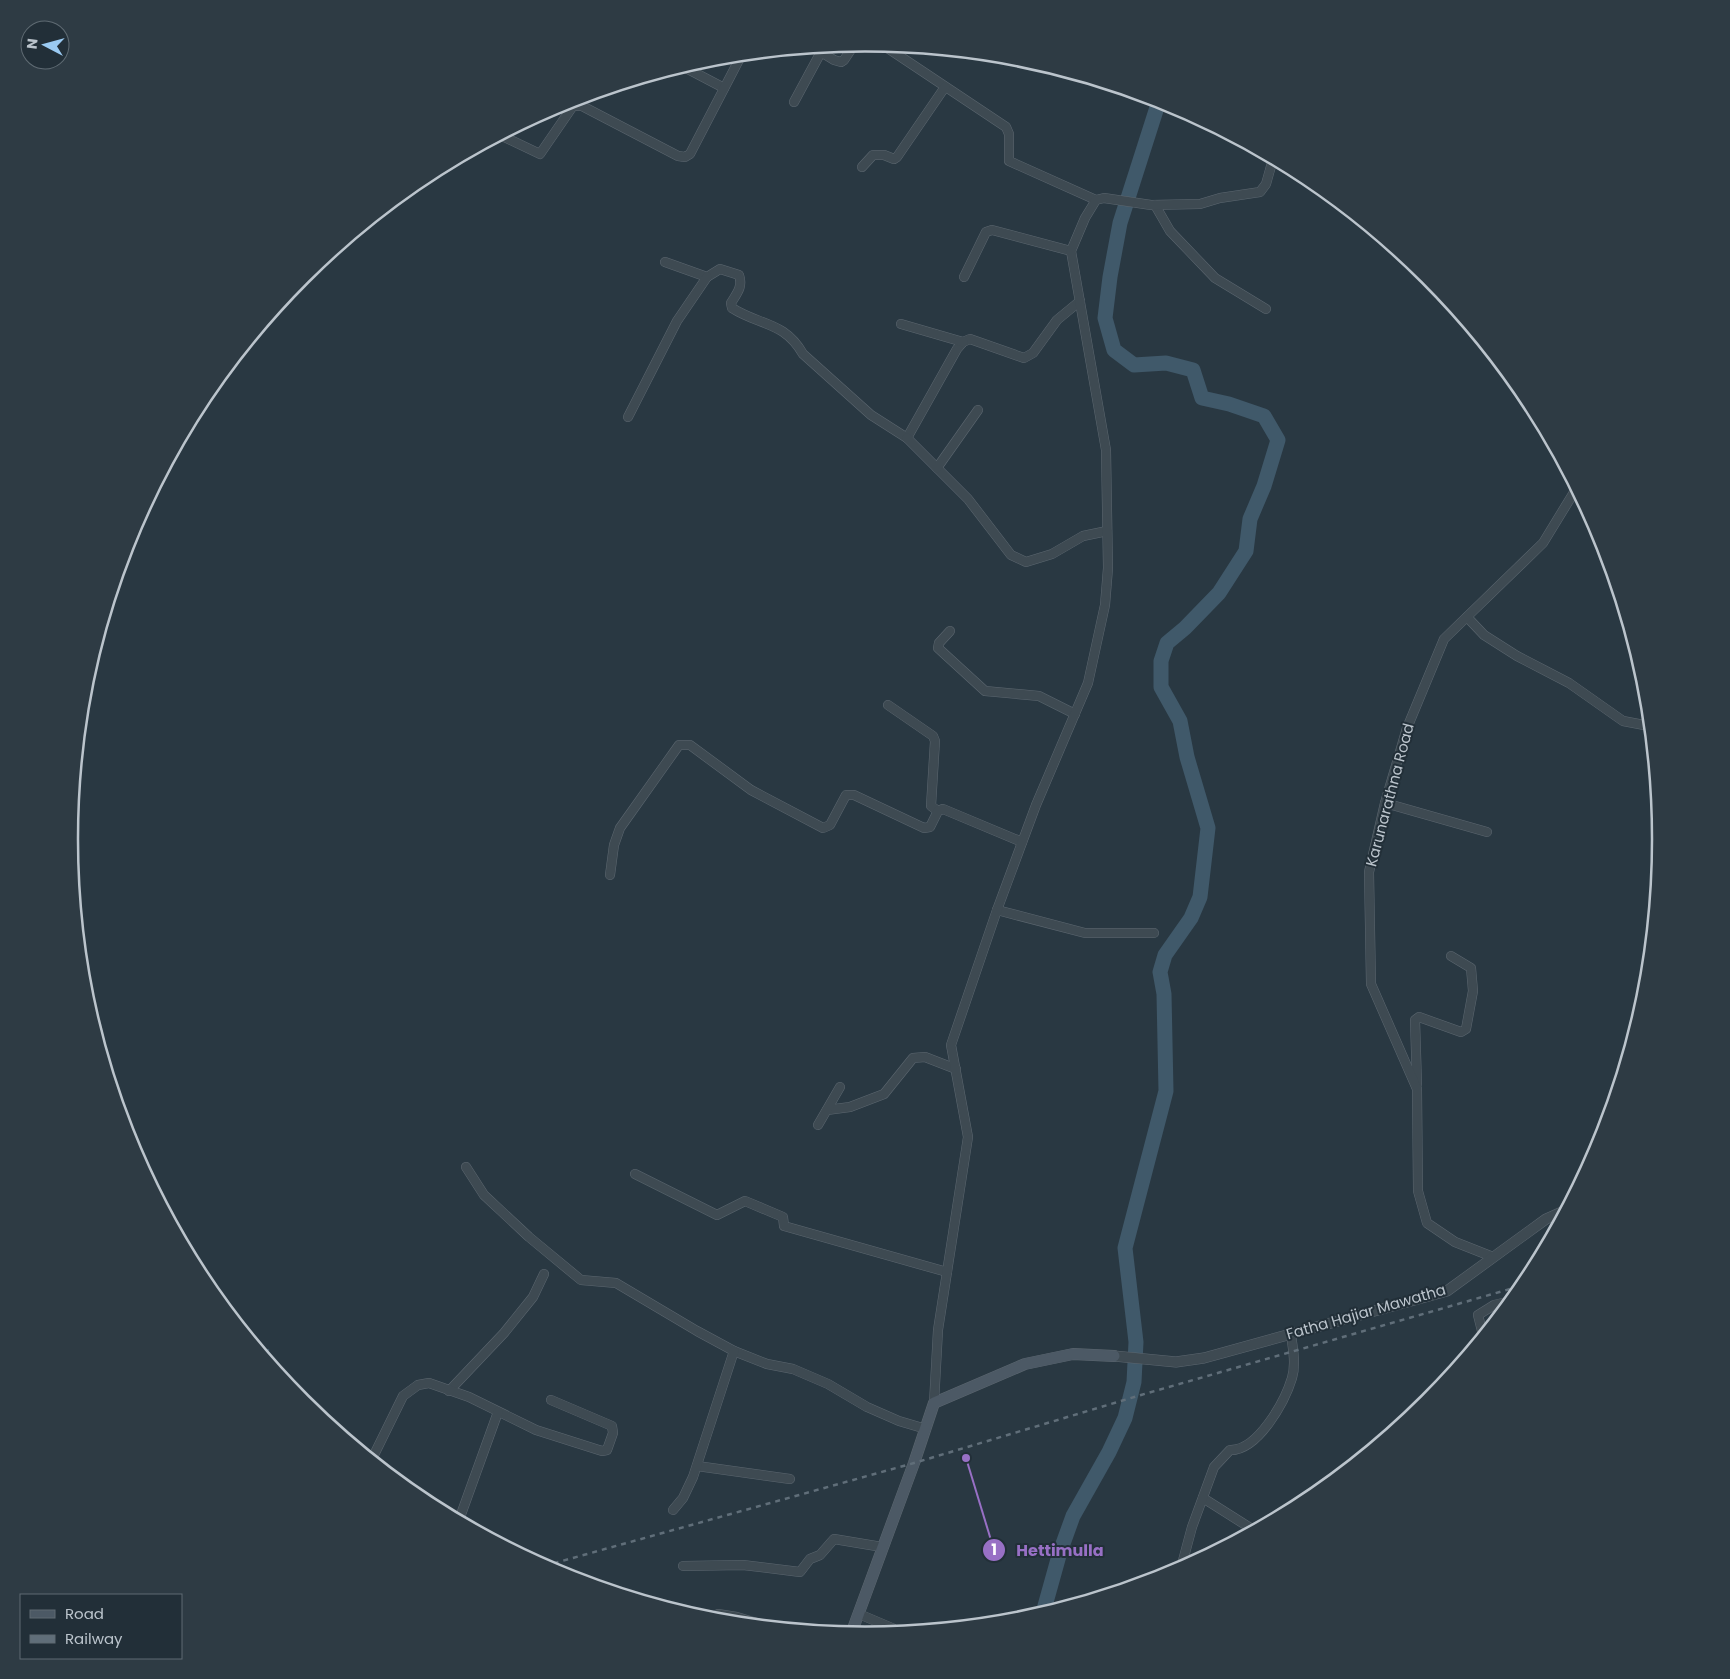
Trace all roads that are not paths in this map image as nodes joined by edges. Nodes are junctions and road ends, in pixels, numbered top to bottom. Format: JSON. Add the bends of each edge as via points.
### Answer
{"nodes":[{"id":1,"x":849,"y":53,"type":"edge"},
{"id":2,"x":899,"y":53,"type":"edge"},
{"id":3,"x":817,"y":54,"type":"edge"},
{"id":4,"x":824,"y":54,"type":"edge"},
{"id":5,"x":737,"y":63,"type":"edge"},
{"id":6,"x":693,"y":72,"type":"edge"},
{"id":7,"x":945,"y":87,"type":"junction"},
{"id":8,"x":724,"y":88,"type":"junction"},
{"id":9,"x":794,"y":102,"type":"dead end"},
{"id":10,"x":580,"y":106,"type":"edge"},
{"id":11,"x":571,"y":110,"type":"edge"},
{"id":12,"x":508,"y":139,"type":"edge"},
{"id":13,"x":1271,"y":165,"type":"edge"},
{"id":14,"x":862,"y":167,"type":"dead end"},
{"id":15,"x":1100,"y":199,"type":"junction"},
{"id":16,"x":1153,"y":205,"type":"junction"},
{"id":17,"x":1071,"y":251,"type":"junction"},
{"id":18,"x":665,"y":262,"type":"dead end"},
{"id":19,"x":706,"y":277,"type":"junction"},
{"id":20,"x":964,"y":277,"type":"dead end"},
{"id":21,"x":1080,"y":301,"type":"junction"},
{"id":22,"x":1266,"y":309,"type":"dead end"},
{"id":23,"x":901,"y":324,"type":"dead end"},
{"id":24,"x":963,"y":342,"type":"junction"},
{"id":25,"x":978,"y":410,"type":"dead end"},
{"id":26,"x":628,"y":417,"type":"dead end"},
{"id":27,"x":907,"y":438,"type":"junction"},
{"id":28,"x":937,"y":468,"type":"junction"},
{"id":29,"x":1573,"y":495,"type":"edge"},
{"id":30,"x":1107,"y":531,"type":"junction"},
{"id":31,"x":1467,"y":617,"type":"junction"},
{"id":32,"x":950,"y":631,"type":"dead end"},
{"id":33,"x":888,"y":705,"type":"dead end"},
{"id":34,"x":1075,"y":714,"type":"junction"},
{"id":35,"x":1643,"y":725,"type":"edge"},
{"id":36,"x":1385,"y":803,"type":"junction"},
{"id":37,"x":938,"y":811,"type":"junction"},
{"id":38,"x":1487,"y":832,"type":"dead end"},
{"id":39,"x":1022,"y":842,"type":"junction"},
{"id":40,"x":610,"y":876,"type":"dead end"},
{"id":41,"x":997,"y":910,"type":"junction"},
{"id":42,"x":1154,"y":933,"type":"dead end"},
{"id":43,"x":1451,"y":956,"type":"dead end"},
{"id":44,"x":956,"y":1069,"type":"junction"},
{"id":45,"x":840,"y":1087,"type":"dead end"},
{"id":46,"x":1417,"y":1089,"type":"junction"},
{"id":47,"x":827,"y":1110,"type":"junction"},
{"id":48,"x":818,"y":1125,"type":"dead end"},
{"id":49,"x":466,"y":1167,"type":"dead end"},
{"id":50,"x":635,"y":1174,"type":"dead end"},
{"id":51,"x":1557,"y":1214,"type":"edge"},
{"id":52,"x":1493,"y":1257,"type":"junction"},
{"id":53,"x":947,"y":1272,"type":"junction"},
{"id":54,"x":544,"y":1274,"type":"dead end"},
{"id":55,"x":1500,"y":1304,"type":"edge"},
{"id":56,"x":1481,"y":1328,"type":"edge"},
{"id":57,"x":1291,"y":1335,"type":"junction"},
{"id":58,"x":734,"y":1351,"type":"junction"},
{"id":59,"x":1114,"y":1356,"type":"joint"},
{"id":60,"x":449,"y":1391,"type":"junction"},
{"id":61,"x":551,"y":1400,"type":"dead end"},
{"id":62,"x":934,"y":1403,"type":"junction"},
{"id":63,"x":498,"y":1412,"type":"junction"},
{"id":64,"x":926,"y":1429,"type":"junction"},
{"id":65,"x":374,"y":1454,"type":"edge"},
{"id":66,"x":697,"y":1466,"type":"junction"},
{"id":67,"x":790,"y":1479,"type":"dead end"},
{"id":68,"x":1204,"y":1498,"type":"junction"},
{"id":69,"x":673,"y":1510,"type":"dead end"},
{"id":70,"x":461,"y":1515,"type":"edge"},
{"id":71,"x":1248,"y":1526,"type":"edge"},
{"id":72,"x":882,"y":1547,"type":"junction"},
{"id":73,"x":1183,"y":1559,"type":"edge"},
{"id":74,"x":683,"y":1566,"type":"dead end"},
{"id":75,"x":858,"y":1614,"type":"junction"},
{"id":76,"x":854,"y":1626,"type":"edge"},
{"id":77,"x":886,"y":1626,"type":"edge"}],
"edges":[{"from":1,"to":4,"type":"street","via":[[841,62]]},
{"from":2,"to":7,"type":"street"},
{"from":3,"to":9,"type":"street"},
{"from":5,"to":8,"type":"street"},
{"from":6,"to":8,"type":"street"},
{"from":7,"to":14,"type":"street","via":[[894,160],[884,155],[873,155]]},
{"from":7,"to":15,"type":"street","via":[[1006,127],[1010,134],[1009,161]]},
{"from":8,"to":10,"type":"street","via":[[690,154],[685,157]]},
{"from":11,"to":12,"type":"street","via":[[540,154]]},
{"from":13,"to":16,"type":"street","via":[[1266,184],[1260,192],[1200,204]]},
{"from":15,"to":16,"type":"street"},
{"from":15,"to":17,"type":"street","via":[[1085,218]]},
{"from":16,"to":22,"type":"street","via":[[1170,231],[1215,278]]},
{"from":17,"to":20,"type":"street","via":[[992,230],[986,232]]},
{"from":17,"to":21,"type":"street"},
{"from":18,"to":19,"type":"street"},
{"from":19,"to":26,"type":"street","via":[[677,321]]},
{"from":19,"to":27,"type":"street","via":[[720,269],[739,276],[741,288],[731,303],[732,308],[784,331],[803,354],[871,415]]},
{"from":21,"to":24,"type":"street","via":[[1057,320],[1028,357],[970,339]]},
{"from":21,"to":30,"type":"street","via":[[1106,450]]},
{"from":23,"to":24,"type":"street"},
{"from":24,"to":27,"type":"street"},
{"from":25,"to":28,"type":"street"},
{"from":27,"to":28,"type":"street"},
{"from":28,"to":30,"type":"street","via":[[968,499],[1011,555],[1026,562],[1052,554],[1084,536]]},
{"from":29,"to":31,"type":"street","name":"Karunarathna Road","via":[[1543,543]]},
{"from":30,"to":34,"type":"street","via":[[1105,605],[1088,683]]},
{"from":31,"to":35,"type":"street","via":[[1484,635],[1569,683],[1623,721]]},
{"from":31,"to":36,"type":"street","name":"Karunarathna Road","via":[[1444,640],[1407,728]]},
{"from":32,"to":34,"type":"street","via":[[938,648],[986,691],[1039,696]]},
{"from":33,"to":37,"type":"street","via":[[933,736],[931,806]]},
{"from":34,"to":39,"type":"street"},
{"from":36,"to":38,"type":"street"},
{"from":36,"to":46,"type":"street","name":"Karunarathna Road","via":[[1369,872],[1371,984]]},
{"from":37,"to":39,"type":"street","via":[[943,809]]},
{"from":37,"to":40,"type":"street","via":[[930,827],[924,828],[854,795],[846,795],[830,825],[823,828],[751,790],[690,745],[679,745],[620,828]]},
{"from":39,"to":41,"type":"street"},
{"from":41,"to":42,"type":"street","via":[[1085,933]]},
{"from":41,"to":44,"type":"street","via":[[951,1046]]},
{"from":43,"to":46,"type":"street","via":[[1471,968],[1473,990],[1466,1029],[1461,1032],[1419,1017],[1414,1020]]},
{"from":44,"to":47,"type":"street","via":[[925,1057],[913,1058],[884,1094],[850,1107]]},
{"from":44,"to":53,"type":"street","via":[[968,1137]]},
{"from":45,"to":47,"type":"street"},
{"from":46,"to":52,"type":"street","name":"Karunarathna Road","via":[[1418,1191],[1428,1223],[1454,1242]]},
{"from":47,"to":48,"type":"street"},
{"from":49,"to":58,"type":"street","via":[[484,1195],[581,1280],[616,1283]]},
{"from":50,"to":53,"type":"street","via":[[718,1215],[745,1201],[783,1217],[784,1226]]},
{"from":51,"to":52,"type":"street","name":"Fatha Hajiar Mawatha"},
{"from":52,"to":57,"type":"street","name":"Fatha Hajiar Mawatha","via":[[1447,1291]]},
{"from":53,"to":62,"type":"street","via":[[938,1330]]},
{"from":54,"to":60,"type":"street","via":[[532,1297],[504,1333]]},
{"from":55,"to":56,"type":"street","via":[[1478,1315]]},
{"from":57,"to":59,"type":"street","name":"Fatha Hajiar Mawatha","via":[[1204,1358],[1176,1362]]},
{"from":57,"to":68,"type":"street","via":[[1292,1377],[1280,1405],[1262,1434],[1249,1445],[1230,1450],[1214,1468]]},
{"from":58,"to":64,"type":"street","via":[[767,1364],[793,1369],[828,1384],[867,1407]]},
{"from":58,"to":66,"type":"street"},
{"from":59,"to":62,"type":"main road","via":[[1073,1354],[1025,1364]]},
{"from":60,"to":63,"type":"street"},
{"from":60,"to":65,"type":"street","via":[[429,1383],[418,1385],[403,1396]]},
{"from":61,"to":63,"type":"street","via":[[612,1426],[607,1450],[536,1430]]},
{"from":62,"to":64,"type":"main road"},
{"from":63,"to":70,"type":"street"},
{"from":64,"to":72,"type":"main road"},
{"from":66,"to":67,"type":"street"},
{"from":66,"to":69,"type":"street","via":[[683,1498]]},
{"from":68,"to":71,"type":"street"},
{"from":68,"to":73,"type":"street"},
{"from":72,"to":74,"type":"street","via":[[834,1539],[800,1572],[743,1565]]},
{"from":72,"to":75,"type":"main road"},
{"from":75,"to":76,"type":"main road"},
{"from":75,"to":77,"type":"street"}]}
